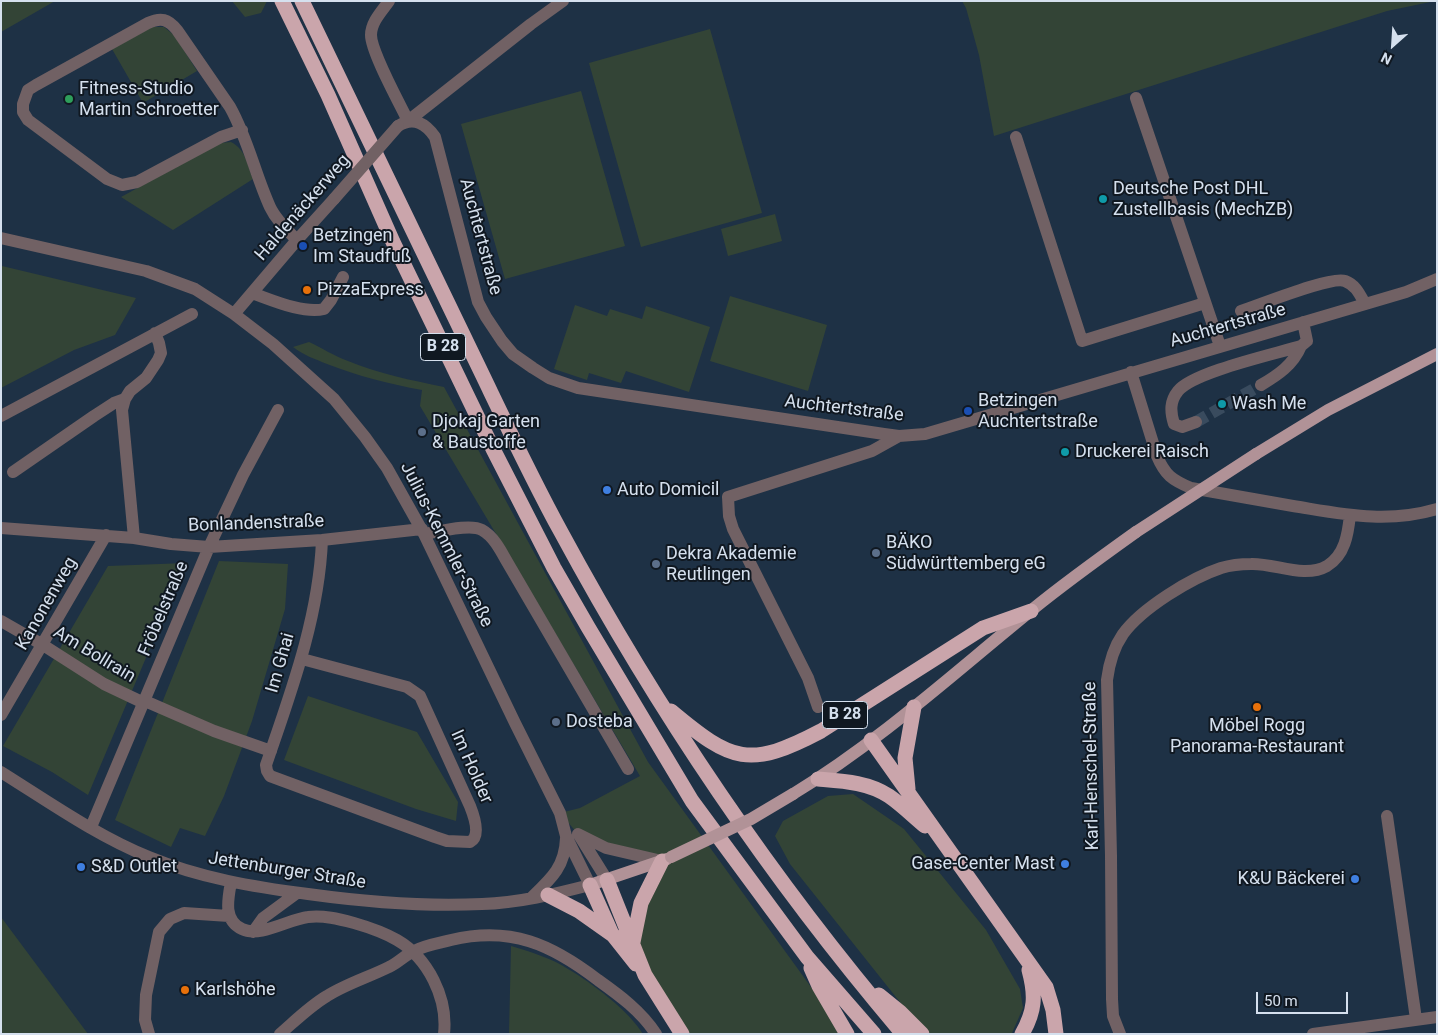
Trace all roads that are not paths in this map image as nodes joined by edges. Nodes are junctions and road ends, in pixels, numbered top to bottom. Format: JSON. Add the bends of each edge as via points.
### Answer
{"nodes":[{"id":1,"x":282,"y":1,"type":"edge"},
{"id":2,"x":302,"y":1,"type":"edge"},
{"id":3,"x":389,"y":1,"type":"edge"},
{"id":4,"x":563,"y":1,"type":"edge"},
{"id":5,"x":1136,"y":98,"type":"dead end"},
{"id":6,"x":403,"y":124,"type":"junction"},
{"id":7,"x":242,"y":130,"type":"junction"},
{"id":8,"x":1016,"y":138,"type":"dead end"},
{"id":9,"x":1,"y":238,"type":"edge"},
{"id":10,"x":297,"y":240,"type":"junction"},
{"id":11,"x":344,"y":277,"type":"dead end"},
{"id":12,"x":1437,"y":280,"type":"edge"},
{"id":13,"x":252,"y":293,"type":"junction"},
{"id":14,"x":1205,"y":303,"type":"junction"},
{"id":15,"x":1365,"y":304,"type":"junction"},
{"id":16,"x":1242,"y":311,"type":"dead end"},
{"id":17,"x":192,"y":314,"type":"dead end"},
{"id":18,"x":234,"y":314,"type":"junction"},
{"id":19,"x":1303,"y":322,"type":"junction"},
{"id":20,"x":155,"y":333,"type":"junction"},
{"id":21,"x":1220,"y":346,"type":"junction"},
{"id":22,"x":1301,"y":346,"type":"junction"},
{"id":23,"x":1437,"y":354,"type":"edge"},
{"id":24,"x":1131,"y":372,"type":"junction"},
{"id":25,"x":1261,"y":385,"type":"tunnel mouth"},
{"id":26,"x":125,"y":399,"type":"junction"},
{"id":27,"x":278,"y":410,"type":"dead end"},
{"id":28,"x":1,"y":416,"type":"edge"},
{"id":29,"x":1196,"y":422,"type":"tunnel mouth"},
{"id":30,"x":899,"y":436,"type":"junction"},
{"id":31,"x":13,"y":472,"type":"dead end"},
{"id":32,"x":1437,"y":509,"type":"edge"},
{"id":33,"x":1350,"y":515,"type":"junction"},
{"id":34,"x":1,"y":528,"type":"edge"},
{"id":35,"x":423,"y":532,"type":"junction"},
{"id":36,"x":106,"y":535,"type":"junction"},
{"id":37,"x":134,"y":538,"type":"junction"},
{"id":38,"x":322,"y":540,"type":"junction"},
{"id":39,"x":208,"y":547,"type":"junction"},
{"id":40,"x":1031,"y":611,"type":"junction"},
{"id":41,"x":1,"y":621,"type":"edge"},
{"id":42,"x":43,"y":645,"type":"junction"},
{"id":43,"x":302,"y":659,"type":"junction"},
{"id":44,"x":659,"y":701,"type":"junction"},
{"id":45,"x":144,"y":702,"type":"junction"},
{"id":46,"x":818,"y":707,"type":"dead end"},
{"id":47,"x":914,"y":707,"type":"junction"},
{"id":48,"x":1,"y":715,"type":"edge"},
{"id":49,"x":871,"y":740,"type":"junction"},
{"id":50,"x":271,"y":751,"type":"junction"},
{"id":51,"x":628,"y":769,"type":"dead end"},
{"id":52,"x":1,"y":772,"type":"edge"},
{"id":53,"x":818,"y":779,"type":"junction"},
{"id":54,"x":286,"y":782,"type":"joint"},
{"id":55,"x":909,"y":793,"type":"junction"},
{"id":56,"x":1387,"y":816,"type":"dead end"},
{"id":57,"x":91,"y":827,"type":"junction"},
{"id":58,"x":936,"y":834,"type":"junction"},
{"id":59,"x":572,"y":835,"type":"junction"},
{"id":60,"x":667,"y":859,"type":"junction"},
{"id":61,"x":607,"y":880,"type":"junction"},
{"id":62,"x":231,"y":882,"type":"junction"},
{"id":63,"x":590,"y":885,"type":"junction"},
{"id":64,"x":297,"y":893,"type":"junction"},
{"id":65,"x":548,"y":895,"type":"junction"},
{"id":66,"x":531,"y":898,"type":"junction"},
{"id":67,"x":229,"y":916,"type":"junction"},
{"id":68,"x":253,"y":932,"type":"junction"},
{"id":69,"x":613,"y":935,"type":"junction"},
{"id":70,"x":632,"y":944,"type":"junction"},
{"id":71,"x":412,"y":951,"type":"junction"},
{"id":72,"x":807,"y":957,"type":"junction"},
{"id":73,"x":1026,"y":959,"type":"junction"},
{"id":74,"x":853,"y":973,"type":"junction"},
{"id":75,"x":645,"y":975,"type":"junction"},
{"id":76,"x":1437,"y":1016,"type":"edge"},
{"id":77,"x":1416,"y":1020,"type":"junction"},
{"id":78,"x":1319,"y":1033,"type":"edge"},
{"id":79,"x":148,"y":1034,"type":"edge"},
{"id":80,"x":280,"y":1034,"type":"edge"},
{"id":81,"x":444,"y":1034,"type":"edge"},
{"id":82,"x":656,"y":1034,"type":"edge"},
{"id":83,"x":682,"y":1034,"type":"edge"},
{"id":84,"x":847,"y":1034,"type":"edge"},
{"id":85,"x":874,"y":1034,"type":"edge"},
{"id":86,"x":903,"y":1034,"type":"edge"},
{"id":87,"x":922,"y":1034,"type":"edge"},
{"id":88,"x":1022,"y":1034,"type":"edge"},
{"id":89,"x":1056,"y":1034,"type":"edge"},
{"id":90,"x":1120,"y":1034,"type":"edge"}],
"edges":[{"from":1,"to":72,"type":"highway","number":"B 28","via":[[393,242],[554,568],[692,801]]},
{"from":2,"to":44,"type":"highway","number":"B 28","via":[[543,498]]},
{"from":3,"to":6,"type":"street","via":[[378,16],[371,35]]},
{"from":4,"to":6,"type":"street","name":"Haldenäckerweg"},
{"from":5,"to":14,"type":"street"},
{"from":6,"to":10,"type":"street","name":"Haldenäckerweg","bridge":true},
{"from":6,"to":30,"type":"street","name":"Auchtertstraße","via":[[422,123],[435,137],[478,302],[508,349],[526,364],[549,378],[578,388]]},
{"from":7,"to":7,"type":"street","via":[[177,30],[166,20],[159,19],[36,85],[28,90],[22,104],[35,126],[107,178],[122,185],[138,182],[221,137]]},
{"from":7,"to":10,"type":"street","via":[[270,207]]},
{"from":8,"to":14,"type":"street","via":[[1082,341]]},
{"from":9,"to":18,"type":"street","name":"Julius-Kemmler-Straße","via":[[163,276],[195,289]]},
{"from":10,"to":13,"type":"street","name":"Haldenäckerweg"},
{"from":11,"to":13,"type":"street","via":[[324,309],[316,311]]},
{"from":12,"to":15,"type":"street","name":"Auchtertstraße"},
{"from":13,"to":18,"type":"street","name":"Haldenäckerweg"},
{"from":14,"to":21,"type":"street"},
{"from":15,"to":16,"type":"street","via":[[1355,286],[1344,280],[1328,281]]},
{"from":15,"to":19,"type":"street","name":"Auchtertstraße"},
{"from":17,"to":20,"type":"street"},
{"from":18,"to":35,"type":"street","name":"Julius-Kemmler-Straße","via":[[288,357],[346,414],[387,468]]},
{"from":19,"to":21,"type":"street","name":"Auchtertstraße"},
{"from":19,"to":22,"type":"street","via":[[1307,341]]},
{"from":20,"to":26,"type":"street","via":[[161,353],[158,360]]},
{"from":20,"to":28,"type":"street"},
{"from":21,"to":24,"type":"street","name":"Auchtertstraße"},
{"from":22,"to":25,"type":"street","via":[[1291,363]]},
{"from":22,"to":29,"type":"street","via":[[1185,384],[1174,397],[1171,408],[1174,424],[1182,427]]},
{"from":23,"to":40,"type":"main road","name":"Jettenburger Straße","bridge":true,"via":[[1345,401],[1256,454],[1136,532]]},
{"from":24,"to":30,"type":"street","name":"Auchtertstraße","via":[[925,434]]},
{"from":24,"to":33,"type":"street","via":[[1156,456],[1169,477],[1191,488]]},
{"from":26,"to":31,"type":"street","via":[[94,416]]},
{"from":26,"to":37,"type":"street","via":[[122,410]]},
{"from":27,"to":39,"type":"street","name":"Fröbelstraße"},
{"from":30,"to":46,"type":"street","via":[[872,451],[728,497],[733,529],[808,678]]},
{"from":32,"to":33,"type":"street","via":[[1401,517]]},
{"from":33,"to":90,"type":"street","name":"Karl-Henschel-Straße","via":[[1345,542],[1334,560],[1325,567],[1302,571],[1254,564],[1210,573],[1139,616],[1115,648],[1107,680],[1112,999],[1113,1016]]},
{"from":34,"to":36,"type":"street","name":"Bonlandenstraße"},
{"from":35,"to":38,"type":"street","name":"Bonlandenstraße"},
{"from":35,"to":51,"type":"street","name":"Bonlandenstraße","via":[[480,528],[489,535]]},
{"from":35,"to":59,"type":"street","name":"Julius-Kemmler-Straße"},
{"from":36,"to":37,"type":"street","name":"Bonlandenstraße"},
{"from":36,"to":42,"type":"street","name":"Kanonenweg"},
{"from":37,"to":39,"type":"street","name":"Bonlandenstraße"},
{"from":38,"to":39,"type":"street","name":"Bonlandenstraße"},
{"from":38,"to":43,"type":"street","name":"Im Ghai","via":[[319,575]]},
{"from":39,"to":45,"type":"street","name":"Fröbelstraße"},
{"from":40,"to":44,"type":"highway","number":"B 28","via":[[983,628],[821,730],[768,754],[735,754],[720,748]]},
{"from":40,"to":47,"type":"main road","name":"Jettenburger Straße"},
{"from":41,"to":42,"type":"street","name":"Am Bollrain"},
{"from":42,"to":45,"type":"street","name":"Am Bollrain","via":[[104,684]]},
{"from":42,"to":48,"type":"street","name":"Kanonenweg"},
{"from":43,"to":50,"type":"street","name":"Im Ghai"},
{"from":43,"to":54,"type":"street","name":"Im Holder","via":[[407,687],[420,696],[470,806],[475,838],[470,842],[435,838]]},
{"from":44,"to":74,"type":"highway","number":"B 28","via":[[712,783]]},
{"from":45,"to":50,"type":"street","name":"Am Bollrain"},
{"from":45,"to":57,"type":"street","name":"Fröbelstraße"},
{"from":47,"to":49,"type":"main road","name":"Jettenburger Straße"},
{"from":47,"to":55,"type":"highway","number":"B 28","via":[[905,758]]},
{"from":49,"to":53,"type":"main road","name":"Jettenburger Straße"},
{"from":49,"to":55,"type":"highway","number":"B 28"},
{"from":50,"to":54,"type":"street","name":"Im Ghai","via":[[267,772]]},
{"from":52,"to":57,"type":"street","name":"Jettenburger Straße"},
{"from":53,"to":58,"type":"highway","number":"B 28","via":[[852,782],[872,788],[888,796]]},
{"from":53,"to":60,"type":"main road","name":"Jettenburger Straße","bridge":true,"via":[[751,819]]},
{"from":55,"to":58,"type":"highway","number":"B 28"},
{"from":56,"to":77,"type":"street"},
{"from":57,"to":62,"type":"street","name":"Jettenburger Straße","via":[[149,857]]},
{"from":58,"to":73,"type":"highway","number":"B 28"},
{"from":59,"to":60,"type":"street","name":"Julius-Kemmler-Straße","via":[[606,848]]},
{"from":59,"to":61,"type":"street","name":"Julius-Kemmler-Straße"},
{"from":59,"to":63,"type":"street","name":"Julius-Kemmler-Straße"},
{"from":59,"to":66,"type":"street","via":[[559,868]]},
{"from":60,"to":61,"type":"main road","name":"Jettenburger Straße"},
{"from":60,"to":70,"type":"highway","via":[[641,903]]},
{"from":61,"to":63,"type":"main road","name":"Jettenburger Straße"},
{"from":61,"to":70,"type":"highway"},
{"from":62,"to":64,"type":"street","name":"Jettenburger Straße"},
{"from":62,"to":67,"type":"street"},
{"from":63,"to":65,"type":"street","name":"Jettenburger Straße"},
{"from":63,"to":69,"type":"highway"},
{"from":64,"to":66,"type":"street","name":"Jettenburger Straße","via":[[416,905],[482,904]]},
{"from":64,"to":68,"type":"street","via":[[263,918]]},
{"from":65,"to":66,"type":"street","name":"Jettenburger Straße"},
{"from":65,"to":69,"type":"highway","via":[[579,911]]},
{"from":67,"to":68,"type":"street","via":[[233,924]]},
{"from":67,"to":79,"type":"street","via":[[184,913],[170,919],[159,932],[146,995]]},
{"from":68,"to":71,"type":"street","via":[[306,917],[328,917],[386,934]]},
{"from":69,"to":75,"type":"highway"},
{"from":70,"to":75,"type":"highway"},
{"from":71,"to":80,"type":"street","via":[[397,963],[323,998]]},
{"from":71,"to":81,"type":"street","via":[[438,989],[443,1007]]},
{"from":71,"to":82,"type":"street","via":[[471,936],[510,936],[539,944],[585,970],[638,1012]]},
{"from":72,"to":84,"type":"highway","via":[[819,986]]},
{"from":72,"to":85,"type":"highway","number":"B 28"},
{"from":73,"to":88,"type":"highway","number":"B 28","via":[[1034,987],[1034,1002],[1030,1020]]},
{"from":73,"to":89,"type":"highway","number":"B 28","via":[[1046,987]]},
{"from":74,"to":86,"type":"highway","number":"B 28"},
{"from":74,"to":87,"type":"highway","number":"B 28"},
{"from":75,"to":83,"type":"highway"},
{"from":76,"to":77,"type":"street"},
{"from":77,"to":78,"type":"street"}]}
